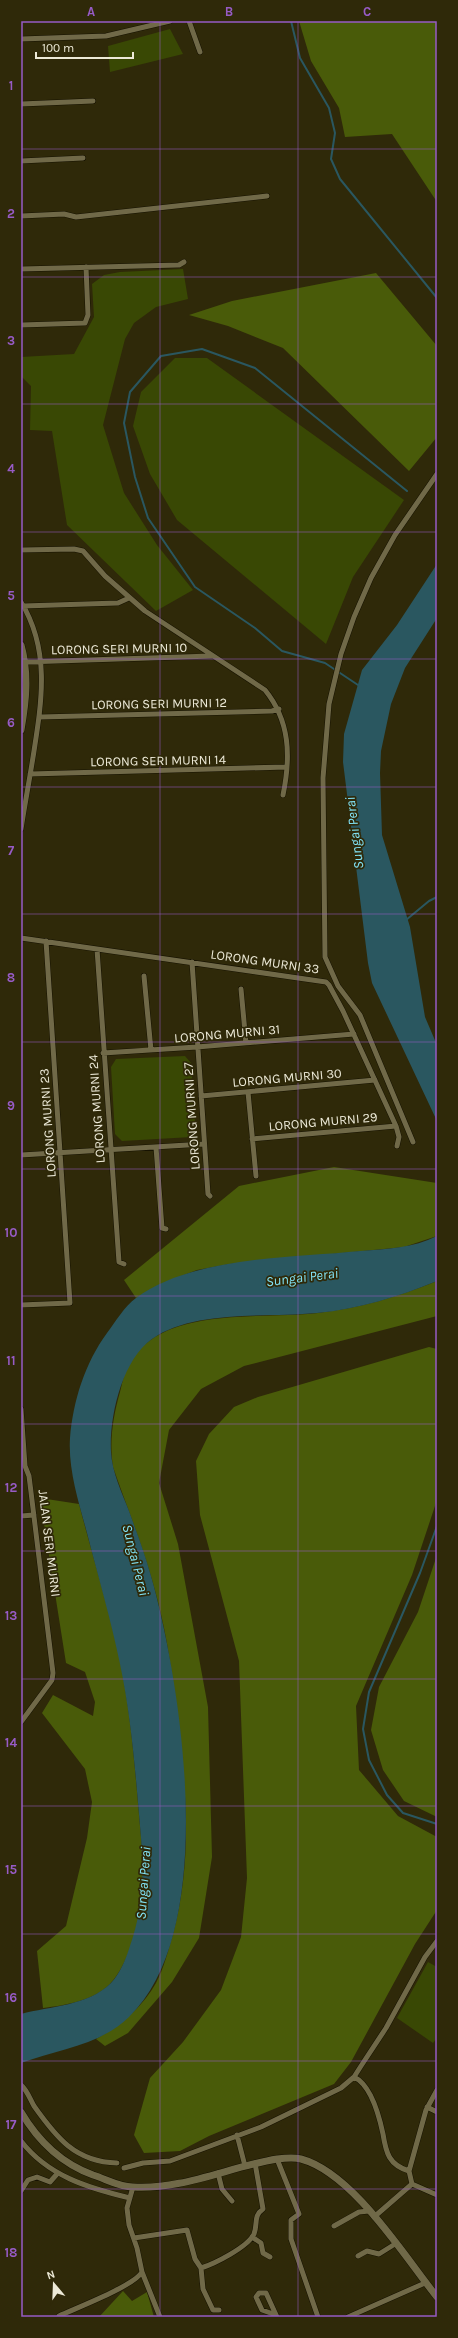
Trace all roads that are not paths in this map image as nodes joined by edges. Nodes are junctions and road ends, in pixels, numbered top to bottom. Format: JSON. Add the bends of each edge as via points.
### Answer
{"nodes":[{"id":1,"x":170,"y":21,"type":"edge"},
{"id":2,"x":188,"y":21,"type":"edge"},
{"id":3,"x":21,"y":39,"type":"edge"},
{"id":4,"x":200,"y":52,"type":"dead end"},
{"id":5,"x":93,"y":101,"type":"dead end"},
{"id":6,"x":21,"y":104,"type":"edge"},
{"id":7,"x":83,"y":158,"type":"dead end"},
{"id":8,"x":21,"y":161,"type":"edge"},
{"id":9,"x":267,"y":196,"type":"dead end"},
{"id":10,"x":21,"y":216,"type":"edge"},
{"id":11,"x":184,"y":262,"type":"dead end"},
{"id":12,"x":86,"y":267,"type":"junction"},
{"id":13,"x":21,"y":269,"type":"edge"},
{"id":14,"x":21,"y":325,"type":"edge"},
{"id":15,"x":437,"y":474,"type":"edge"},
{"id":16,"x":21,"y":550,"type":"edge"},
{"id":17,"x":129,"y":598,"type":"junction"},
{"id":18,"x":22,"y":604,"type":"edge"},
{"id":19,"x":21,"y":645,"type":"edge"},
{"id":20,"x":214,"y":656,"type":"junction"},
{"id":21,"x":42,"y":661,"type":"junction"},
{"id":22,"x":25,"y":662,"type":"junction"},
{"id":23,"x":279,"y":709,"type":"junction"},
{"id":24,"x":40,"y":717,"type":"junction"},
{"id":25,"x":21,"y":730,"type":"edge"},
{"id":26,"x":286,"y":767,"type":"junction"},
{"id":27,"x":30,"y":774,"type":"junction"},
{"id":28,"x":283,"y":795,"type":"dead end"},
{"id":29,"x":21,"y":829,"type":"edge"},
{"id":30,"x":21,"y":938,"type":"edge"},
{"id":31,"x":46,"y":941,"type":"junction"},
{"id":32,"x":97,"y":948,"type":"junction"},
{"id":33,"x":192,"y":962,"type":"junction"},
{"id":34,"x":144,"y":976,"type":"dead end"},
{"id":35,"x":241,"y":989,"type":"dead end"},
{"id":36,"x":354,"y":1034,"type":"junction"},
{"id":37,"x":246,"y":1043,"type":"junction"},
{"id":38,"x":197,"y":1047,"type":"junction"},
{"id":39,"x":151,"y":1050,"type":"junction"},
{"id":40,"x":103,"y":1053,"type":"junction"},
{"id":41,"x":375,"y":1080,"type":"junction"},
{"id":42,"x":248,"y":1092,"type":"junction"},
{"id":43,"x":201,"y":1096,"type":"junction"},
{"id":44,"x":396,"y":1126,"type":"junction"},
{"id":45,"x":252,"y":1139,"type":"junction"},
{"id":46,"x":414,"y":1142,"type":"dead end"},
{"id":47,"x":204,"y":1144,"type":"junction"},
{"id":48,"x":397,"y":1146,"type":"dead end"},
{"id":49,"x":156,"y":1147,"type":"junction"},
{"id":50,"x":110,"y":1150,"type":"junction"},
{"id":51,"x":60,"y":1153,"type":"junction"},
{"id":52,"x":21,"y":1155,"type":"edge"},
{"id":53,"x":256,"y":1176,"type":"dead end"},
{"id":54,"x":210,"y":1196,"type":"dead end"},
{"id":55,"x":166,"y":1229,"type":"dead end"},
{"id":56,"x":124,"y":1264,"type":"dead end"},
{"id":57,"x":21,"y":1305,"type":"edge"},
{"id":58,"x":21,"y":1409,"type":"edge"},
{"id":59,"x":23,"y":1466,"type":"edge"},
{"id":60,"x":34,"y":1515,"type":"junction"},
{"id":61,"x":21,"y":1516,"type":"edge"},
{"id":62,"x":21,"y":1722,"type":"edge"},
{"id":63,"x":437,"y":1941,"type":"edge"},
{"id":64,"x":354,"y":2077,"type":"junction"},
{"id":65,"x":21,"y":2085,"type":"edge"},
{"id":66,"x":437,"y":2090,"type":"edge"},
{"id":67,"x":427,"y":2107,"type":"junction"},
{"id":68,"x":21,"y":2112,"type":"edge"},
{"id":69,"x":437,"y":2112,"type":"edge"},
{"id":70,"x":237,"y":2135,"type":"junction"},
{"id":71,"x":21,"y":2141,"type":"edge"},
{"id":72,"x":277,"y":2159,"type":"junction"},
{"id":73,"x":117,"y":2163,"type":"dead end"},
{"id":74,"x":255,"y":2163,"type":"junction"},
{"id":75,"x":245,"y":2166,"type":"junction"},
{"id":76,"x":124,"y":2168,"type":"dead end"},
{"id":77,"x":409,"y":2171,"type":"junction"},
{"id":78,"x":57,"y":2174,"type":"junction"},
{"id":79,"x":218,"y":2174,"type":"junction"},
{"id":80,"x":412,"y":2184,"type":"junction"},
{"id":81,"x":133,"y":2187,"type":"junction"},
{"id":82,"x":21,"y":2191,"type":"edge"},
{"id":83,"x":437,"y":2195,"type":"edge"},
{"id":84,"x":130,"y":2198,"type":"junction"},
{"id":85,"x":232,"y":2201,"type":"dead end"},
{"id":86,"x":372,"y":2214,"type":"junction"},
{"id":87,"x":334,"y":2226,"type":"dead end"},
{"id":88,"x":252,"y":2237,"type":"junction"},
{"id":89,"x":134,"y":2238,"type":"junction"},
{"id":90,"x":395,"y":2244,"type":"junction"},
{"id":91,"x":270,"y":2256,"type":"dead end"},
{"id":92,"x":358,"y":2256,"type":"dead end"},
{"id":93,"x":201,"y":2268,"type":"junction"},
{"id":94,"x":142,"y":2272,"type":"junction"},
{"id":95,"x":425,"y":2283,"type":"junction"},
{"id":96,"x":437,"y":2297,"type":"edge"},
{"id":97,"x":219,"y":2310,"type":"dead end"},
{"id":98,"x":59,"y":2316,"type":"dead end"},
{"id":99,"x":277,"y":2316,"type":"edge"},
{"id":100,"x":160,"y":2317,"type":"edge"},
{"id":101,"x":318,"y":2317,"type":"edge"},
{"id":102,"x":348,"y":2317,"type":"edge"}],
"edges":[{"from":1,"to":3,"type":"street","via":[[106,36]]},
{"from":2,"to":4,"type":"street"},
{"from":5,"to":6,"type":"street"},
{"from":7,"to":8,"type":"street"},
{"from":9,"to":10,"type":"street","via":[[84,216]]},
{"from":11,"to":12,"type":"street","via":[[180,265]]},
{"from":12,"to":13,"type":"street"},
{"from":12,"to":14,"type":"street","via":[[88,315],[85,323]]},
{"from":15,"to":46,"type":"street","via":[[395,535],[354,617],[338,664],[329,704],[323,778],[325,957],[338,986],[360,1015]]},
{"from":16,"to":17,"type":"street","via":[[83,551]]},
{"from":17,"to":18,"type":"street","via":[[118,603]]},
{"from":17,"to":20,"type":"street","via":[[165,626]]},
{"from":18,"to":21,"type":"street"},
{"from":19,"to":22,"type":"main road"},
{"from":20,"to":21,"type":"street","name":"LORONG SERI MURNI 10"},
{"from":20,"to":23,"type":"street","via":[[260,685]]},
{"from":21,"to":22,"type":"street","name":"LORONG SERI MURNI 10"},
{"from":21,"to":24,"type":"street"},
{"from":22,"to":25,"type":"main road","via":[[27,693]]},
{"from":23,"to":24,"type":"street","name":"LORONG SERI MURNI 12","via":[[264,712]]},
{"from":23,"to":26,"type":"street","via":[[286,731]]},
{"from":24,"to":27,"type":"street"},
{"from":26,"to":27,"type":"street","name":"LORONG SERI MURNI 14"},
{"from":26,"to":28,"type":"street"},
{"from":27,"to":29,"type":"street"},
{"from":30,"to":31,"type":"street","name":"LORONG MURNI 33"},
{"from":31,"to":32,"type":"street","name":"LORONG MURNI 33"},
{"from":31,"to":51,"type":"street","name":"LORONG MURNI 23"},
{"from":32,"to":33,"type":"street","name":"LORONG MURNI 33"},
{"from":32,"to":40,"type":"street","name":"LORONG MURNI 24"},
{"from":33,"to":36,"type":"street","name":"LORONG MURNI 33","via":[[326,982],[330,985]]},
{"from":33,"to":38,"type":"street","name":"LORONG MURNI 27"},
{"from":34,"to":39,"type":"street"},
{"from":35,"to":37,"type":"street"},
{"from":36,"to":37,"type":"street","name":"LORONG MURNI 31"},
{"from":36,"to":41,"type":"street","name":"LORONG MURNI 33"},
{"from":37,"to":38,"type":"street","name":"LORONG MURNI 31"},
{"from":38,"to":39,"type":"street","name":"LORONG MURNI 31"},
{"from":38,"to":43,"type":"street","name":"LORONG MURNI 27"},
{"from":39,"to":40,"type":"street","name":"LORONG MURNI 31"},
{"from":40,"to":50,"type":"street","name":"LORONG MURNI 24"},
{"from":41,"to":42,"type":"street","name":"LORONG MURNI 30"},
{"from":41,"to":44,"type":"street","name":"LORONG MURNI 33"},
{"from":42,"to":43,"type":"street","name":"LORONG MURNI 30"},
{"from":42,"to":45,"type":"street"},
{"from":43,"to":47,"type":"street","name":"LORONG MURNI 27"},
{"from":44,"to":45,"type":"street","name":"LORONG MURNI 29"},
{"from":44,"to":48,"type":"street","name":"LORONG MURNI 33","via":[[399,1137]]},
{"from":45,"to":53,"type":"street"},
{"from":47,"to":49,"type":"street"},
{"from":47,"to":54,"type":"street","name":"LORONG MURNI 27"},
{"from":49,"to":50,"type":"street"},
{"from":49,"to":55,"type":"street","via":[[162,1228]]},
{"from":50,"to":51,"type":"street"},
{"from":50,"to":56,"type":"street","name":"LORONG MURNI 24","via":[[119,1262]]},
{"from":51,"to":52,"type":"street"},
{"from":51,"to":57,"type":"street","name":"LORONG MURNI 23","via":[[70,1303]]},
{"from":58,"to":59,"type":"street","name":"JALAN SERI MURNI"},
{"from":59,"to":60,"type":"street","name":"JALAN SERI MURNI","via":[[29,1476]]},
{"from":60,"to":61,"type":"street"},
{"from":60,"to":62,"type":"street","name":"JALAN SERI MURNI","via":[[53,1668],[52,1680]]},
{"from":63,"to":64,"type":"street"},
{"from":64,"to":70,"type":"street","via":[[340,2088],[306,2106]]},
{"from":64,"to":77,"type":"street","via":[[364,2084],[369,2092],[387,2156],[394,2164]]},
{"from":65,"to":73,"type":"street","via":[[47,2124],[72,2150],[104,2162]]},
{"from":66,"to":67,"type":"street"},
{"from":67,"to":69,"type":"street"},
{"from":67,"to":77,"type":"street"},
{"from":68,"to":81,"type":"main road","via":[[34,2133],[52,2152],[81,2170]]},
{"from":70,"to":75,"type":"street"},
{"from":70,"to":76,"type":"street","via":[[170,2161],[143,2163]]},
{"from":71,"to":78,"type":"street"},
{"from":72,"to":74,"type":"main road"},
{"from":72,"to":86,"type":"main road","via":[[292,2158],[315,2165],[346,2186]]},
{"from":72,"to":101,"type":"street","via":[[299,2214],[291,2220],[291,2239]]},
{"from":74,"to":75,"type":"main road"},
{"from":74,"to":88,"type":"street","via":[[263,2209],[256,2215]]},
{"from":75,"to":79,"type":"main road"},
{"from":77,"to":80,"type":"street"},
{"from":78,"to":82,"type":"street","via":[[50,2182],[37,2177],[28,2180]]},
{"from":78,"to":84,"type":"street","via":[[92,2189]]},
{"from":79,"to":81,"type":"main road","via":[[161,2186]]},
{"from":79,"to":85,"type":"street","via":[[222,2189]]},
{"from":80,"to":83,"type":"street"},
{"from":80,"to":86,"type":"street"},
{"from":81,"to":84,"type":"street"},
{"from":84,"to":89,"type":"street","via":[[127,2217]]},
{"from":86,"to":87,"type":"street","via":[[359,2212]]},
{"from":86,"to":90,"type":"main road"},
{"from":88,"to":91,"type":"street","via":[[261,2243],[263,2253]]},
{"from":88,"to":93,"type":"street","via":[[243,2247]]},
{"from":89,"to":93,"type":"street","via":[[187,2230]]},
{"from":89,"to":94,"type":"street"},
{"from":90,"to":92,"type":"street","via":[[380,2254],[367,2251]]},
{"from":90,"to":95,"type":"main road"},
{"from":93,"to":97,"type":"street","via":[[203,2289],[213,2310]]},
{"from":94,"to":98,"type":"street","via":[[139,2277],[125,2285]]},
{"from":94,"to":100,"type":"street"},
{"from":95,"to":96,"type":"main road"},
{"from":95,"to":102,"type":"street"},
{"from":99,"to":99,"type":"street","via":[[262,2310],[256,2297],[259,2293],[266,2293]]}]}
